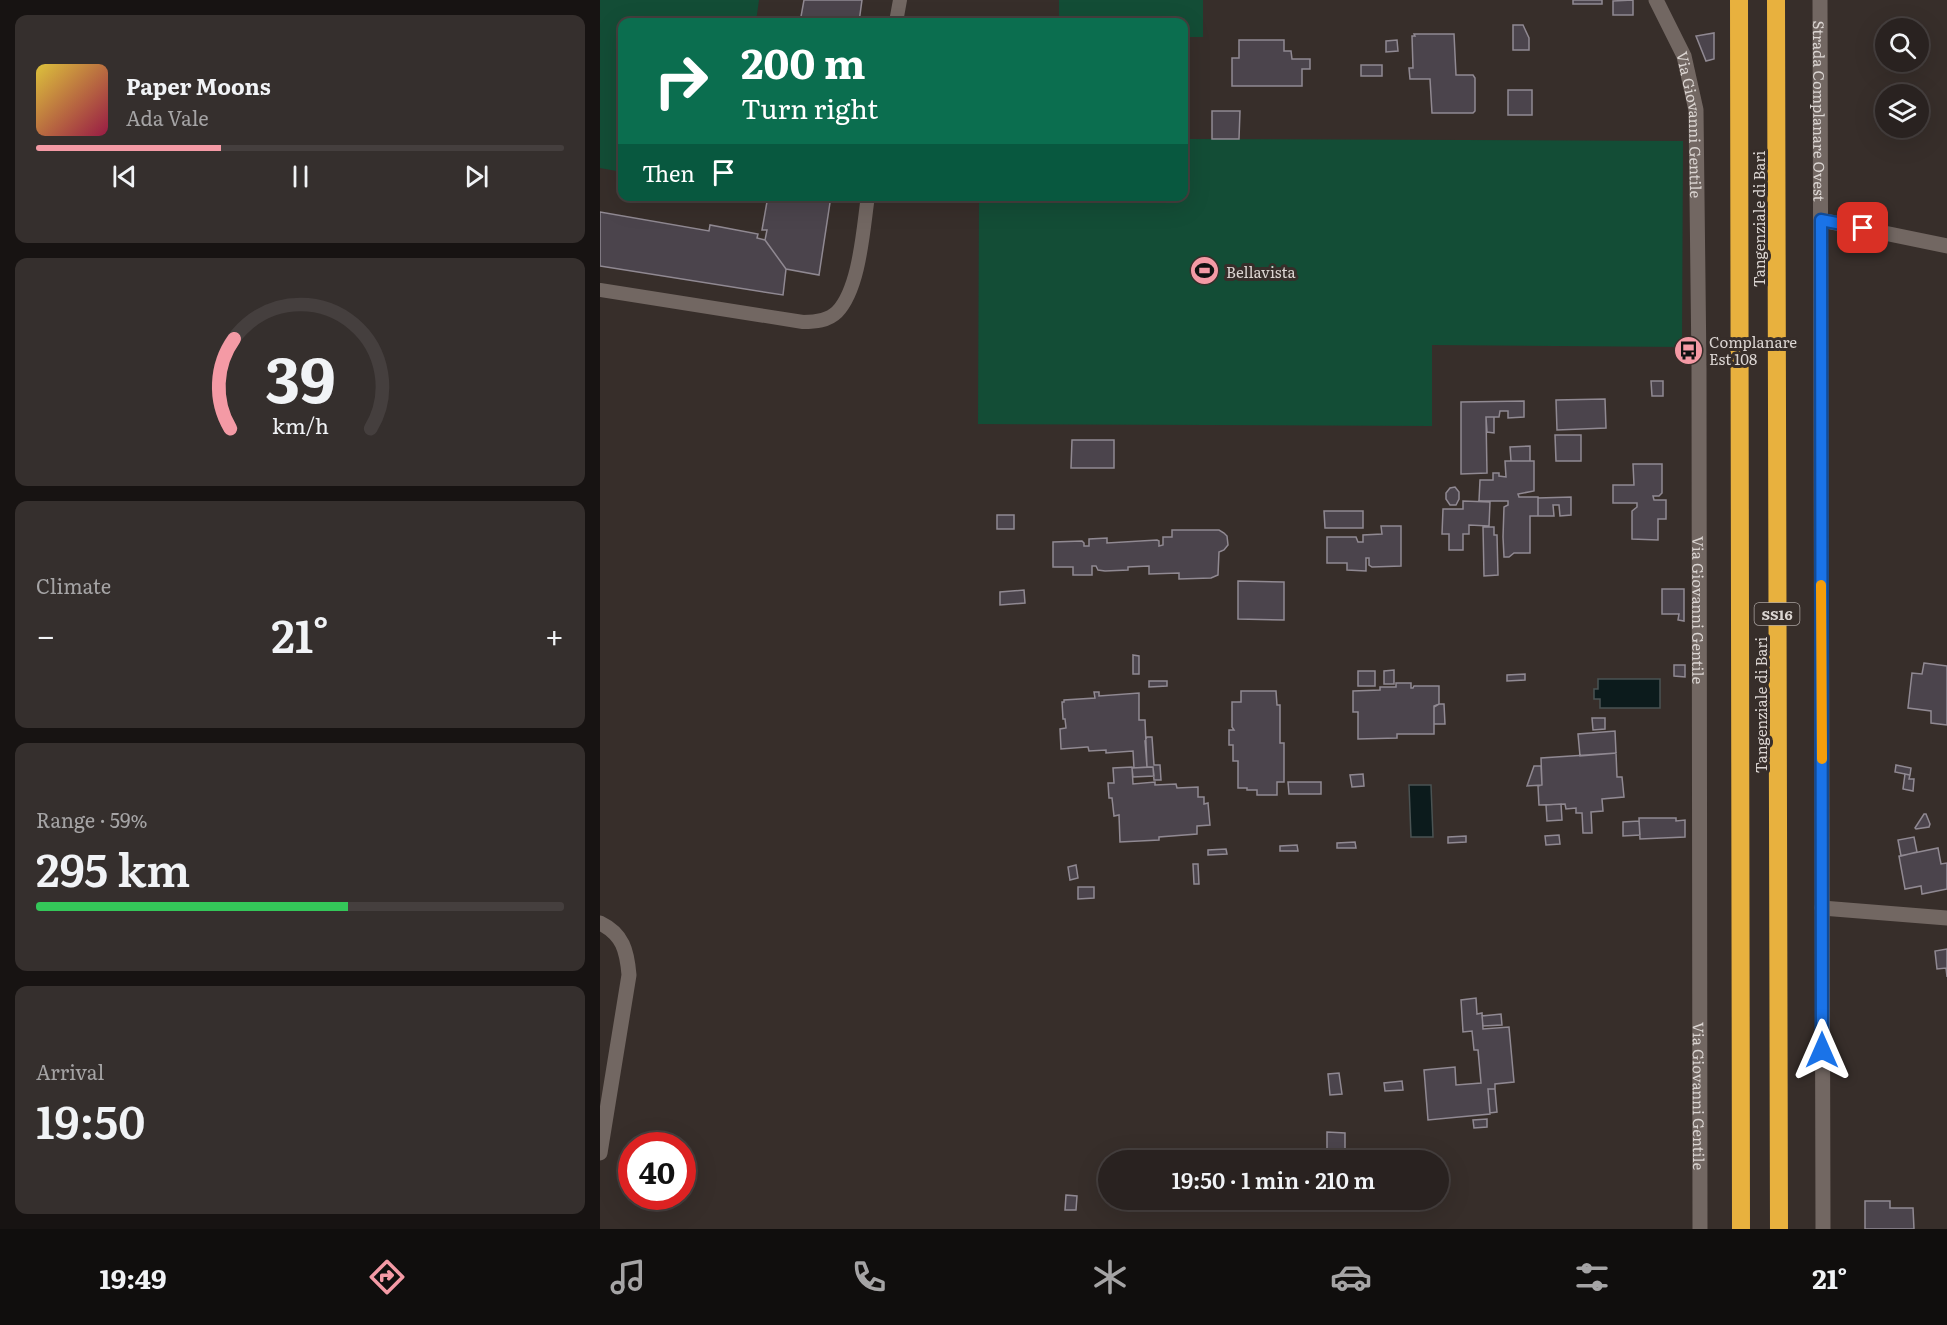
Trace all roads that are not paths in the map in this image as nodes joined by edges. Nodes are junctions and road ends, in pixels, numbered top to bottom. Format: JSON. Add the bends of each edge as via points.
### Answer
{"nodes":[{"id":1,"x":900,"y":0,"type":"edge"},
{"id":2,"x":1656,"y":0,"type":"edge"},
{"id":3,"x":1739,"y":0,"type":"edge"},
{"id":4,"x":1776,"y":0,"type":"edge"},
{"id":5,"x":1820,"y":0,"type":"edge"},
{"id":6,"x":897,"y":18,"type":"edge"},
{"id":7,"x":867,"y":201,"type":"edge"},
{"id":8,"x":1821,"y":220,"type":"junction"},
{"id":9,"x":1947,"y":246,"type":"edge"},
{"id":10,"x":600,"y":290,"type":"edge"},
{"id":11,"x":1822,"y":908,"type":"junction"},
{"id":12,"x":1947,"y":918,"type":"edge"},
{"id":13,"x":600,"y":923,"type":"edge"},
{"id":14,"x":600,"y":1153,"type":"edge"},
{"id":15,"x":1700,"y":1229,"type":"edge"},
{"id":16,"x":1741,"y":1229,"type":"edge"},
{"id":17,"x":1779,"y":1229,"type":"edge"},
{"id":18,"x":1822,"y":1229,"type":"edge"}],
"edges":[{"from":1,"to":6,"type":"lane"},
{"from":2,"to":15,"type":"street","name":"Via Giovanni Gentile","via":[[1684,56],[1696,110]]},
{"from":3,"to":16,"type":"highway","name":"Tangenziale di Bari","number":"SS16"},
{"from":4,"to":17,"type":"highway","name":"Tangenziale di Bari","number":"SS16"},
{"from":5,"to":8,"type":"street","name":"Strada Complanare Ovest"},
{"from":7,"to":10,"type":"lane","via":[[849,296],[836,313],[820,322]]},
{"from":8,"to":9,"type":"street"},
{"from":8,"to":11,"type":"street","name":"Strada Complanare Ovest"},
{"from":11,"to":12,"type":"street"},
{"from":11,"to":18,"type":"street","name":"Strada Complanare Ovest"},
{"from":13,"to":14,"type":"street","via":[[619,936],[628,955],[629,975]]}]}
